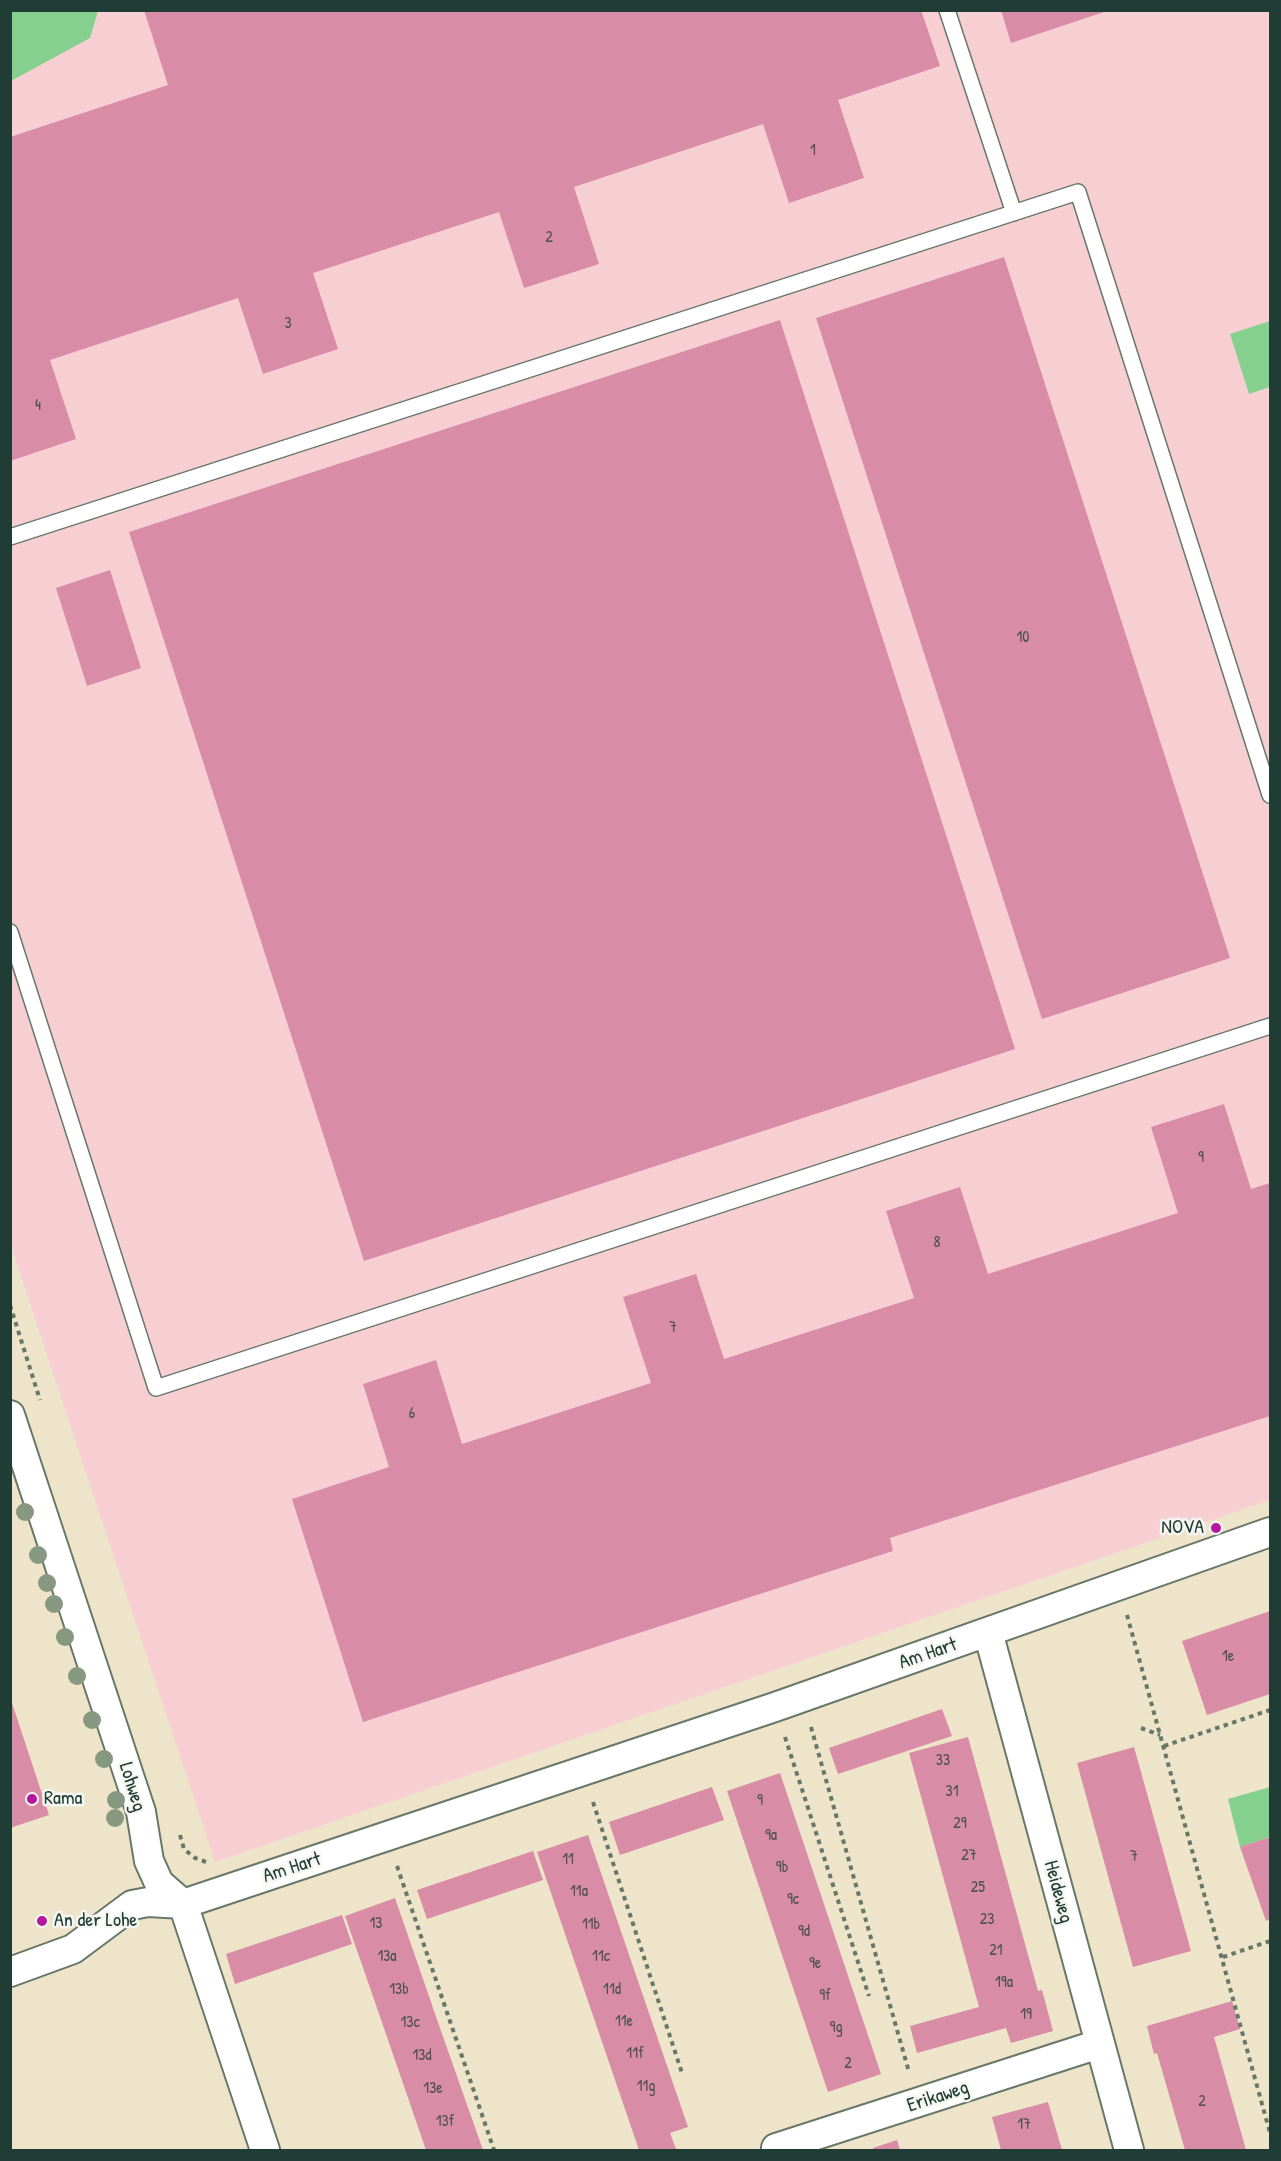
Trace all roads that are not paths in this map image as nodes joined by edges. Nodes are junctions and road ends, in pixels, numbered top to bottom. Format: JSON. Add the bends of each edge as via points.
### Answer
{"nodes":[{"id":1,"x":947,"y":10,"type":"edge"},
{"id":2,"x":1014,"y":213,"type":"junction"},
{"id":3,"x":10,"y":537,"type":"edge"},
{"id":4,"x":1270,"y":795,"type":"edge"},
{"id":5,"x":10,"y":932,"type":"edge"},
{"id":6,"x":1270,"y":1026,"type":"edge"},
{"id":7,"x":10,"y":1415,"type":"edge"},
{"id":8,"x":1270,"y":1532,"type":"edge"},
{"id":9,"x":987,"y":1632,"type":"junction"},
{"id":10,"x":183,"y":1904,"type":"junction"},
{"id":11,"x":10,"y":1972,"type":"edge"},
{"id":12,"x":1099,"y":2044,"type":"junction"},
{"id":13,"x":776,"y":2149,"type":"edge"},
{"id":14,"x":265,"y":2151,"type":"edge"},
{"id":15,"x":1129,"y":2151,"type":"edge"}],
"edges":[{"from":1,"to":2,"type":"lane"},
{"from":2,"to":3,"type":"lane"},
{"from":2,"to":4,"type":"lane","via":[[1078,192]]},
{"from":5,"to":6,"type":"lane","via":[[156,1388]]},
{"from":7,"to":10,"type":"street","name":"Lohweg","via":[[141,1812],[149,1861],[159,1883]]},
{"from":8,"to":9,"type":"street","name":"Am Hart"},
{"from":9,"to":10,"type":"street","name":"Am Hart","via":[[803,1698]]},
{"from":9,"to":12,"type":"street","name":"Heideweg"},
{"from":10,"to":11,"type":"street","name":"Am Hart","via":[[132,1905],[73,1949]]},
{"from":10,"to":14,"type":"street"},
{"from":12,"to":13,"type":"street","name":"Erikaweg"},
{"from":12,"to":15,"type":"street","name":"Heideweg"}]}
